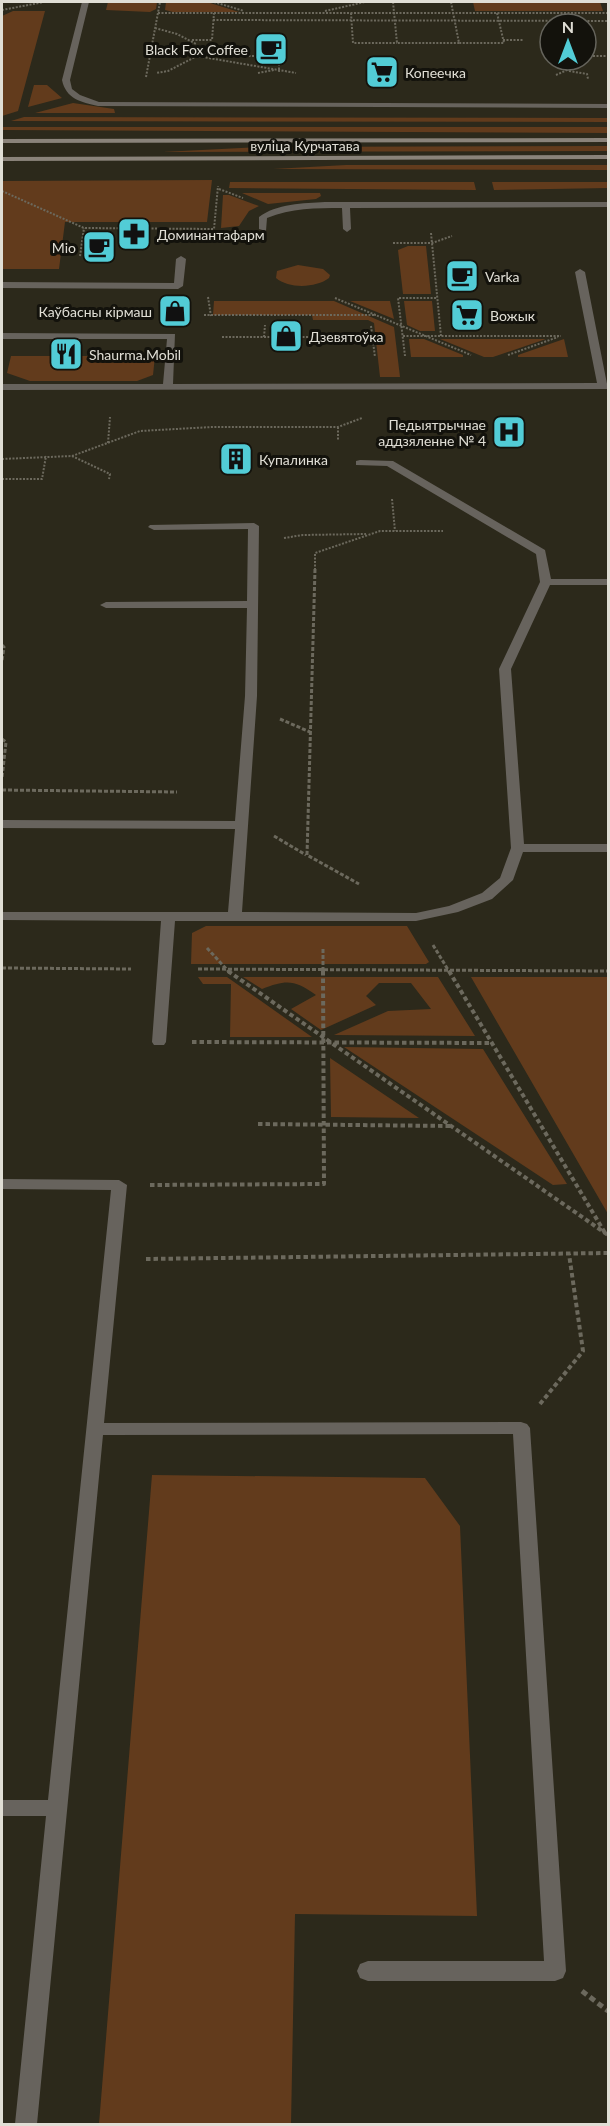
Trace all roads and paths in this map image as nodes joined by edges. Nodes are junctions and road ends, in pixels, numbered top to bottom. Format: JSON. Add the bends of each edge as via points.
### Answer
{"nodes":[{"id":1,"x":44,"y":2,"type":"edge"},
{"id":2,"x":85,"y":2,"type":"edge"},
{"id":3,"x":160,"y":2,"type":"edge"},
{"id":4,"x":214,"y":2,"type":"edge"},
{"id":5,"x":365,"y":2,"type":"edge"},
{"id":6,"x":393,"y":2,"type":"edge"},
{"id":7,"x":451,"y":2,"type":"edge"},
{"id":8,"x":2,"y":10,"type":"edge"},
{"id":9,"x":158,"y":13,"type":"junction"},
{"id":10,"x":214,"y":13,"type":"junction"},
{"id":11,"x":250,"y":13,"type":"junction"},
{"id":12,"x":317,"y":13,"type":"junction"},
{"id":13,"x":351,"y":13,"type":"junction"},
{"id":14,"x":394,"y":13,"type":"junction"},
{"id":15,"x":454,"y":13,"type":"junction"},
{"id":16,"x":497,"y":13,"type":"junction"},
{"id":17,"x":607,"y":13,"type":"edge"},
{"id":18,"x":213,"y":20,"type":"junction"},
{"id":19,"x":351,"y":20,"type":"junction"},
{"id":20,"x":395,"y":21,"type":"junction"},
{"id":21,"x":455,"y":21,"type":"junction"},
{"id":22,"x":498,"y":21,"type":"junction"},
{"id":23,"x":609,"y":21,"type":"edge"},
{"id":24,"x":155,"y":28,"type":"junction"},
{"id":25,"x":190,"y":40,"type":"junction"},
{"id":26,"x":503,"y":40,"type":"junction"},
{"id":27,"x":523,"y":40,"type":"dead end"},
{"id":28,"x":397,"y":43,"type":"junction"},
{"id":29,"x":459,"y":43,"type":"junction"},
{"id":30,"x":150,"y":51,"type":"junction"},
{"id":31,"x":197,"y":56,"type":"junction"},
{"id":32,"x":147,"y":74,"type":"junction"},
{"id":33,"x":145,"y":80,"type":"dead end"},
{"id":34,"x":609,"y":106,"type":"edge"},
{"id":35,"x":609,"y":140,"type":"edge"},
{"id":36,"x":2,"y":141,"type":"edge"},
{"id":37,"x":609,"y":158,"type":"edge"},
{"id":38,"x":2,"y":159,"type":"edge"},
{"id":39,"x":218,"y":185,"type":"dead end"},
{"id":40,"x":2,"y":191,"type":"edge"},
{"id":41,"x":346,"y":205,"type":"junction"},
{"id":42,"x":609,"y":205,"type":"edge"},
{"id":43,"x":429,"y":223,"type":"dead end"},
{"id":44,"x":84,"y":228,"type":"junction"},
{"id":45,"x":262,"y":230,"type":"dead end"},
{"id":46,"x":347,"y":230,"type":"dead end"},
{"id":47,"x":393,"y":243,"type":"dead end"},
{"id":48,"x":432,"y":243,"type":"junction"},
{"id":49,"x":181,"y":260,"type":"dead end"},
{"id":50,"x":79,"y":265,"type":"dead end"},
{"id":51,"x":580,"y":272,"type":"dead end"},
{"id":52,"x":2,"y":285,"type":"edge"},
{"id":53,"x":208,"y":297,"type":"dead end"},
{"id":54,"x":335,"y":297,"type":"dead end"},
{"id":55,"x":437,"y":298,"type":"junction"},
{"id":56,"x":204,"y":315,"type":"dead end"},
{"id":57,"x":376,"y":315,"type":"junction"},
{"id":58,"x":211,"y":316,"type":"junction"},
{"id":59,"x":265,"y":326,"type":"dead end"},
{"id":60,"x":372,"y":326,"type":"dead end"},
{"id":61,"x":401,"y":326,"type":"junction"},
{"id":62,"x":2,"y":336,"type":"edge"},
{"id":63,"x":403,"y":336,"type":"junction"},
{"id":64,"x":425,"y":336,"type":"junction"},
{"id":65,"x":441,"y":336,"type":"junction"},
{"id":66,"x":561,"y":336,"type":"junction"},
{"id":67,"x":570,"y":336,"type":"dead end"},
{"id":68,"x":264,"y":337,"type":"junction"},
{"id":69,"x":348,"y":337,"type":"dead end"},
{"id":70,"x":222,"y":338,"type":"dead end"},
{"id":71,"x":507,"y":355,"type":"dead end"},
{"id":72,"x":375,"y":358,"type":"dead end"},
{"id":73,"x":406,"y":359,"type":"dead end"},
{"id":74,"x":480,"y":359,"type":"dead end"},
{"id":75,"x":605,"y":385,"type":"edge"},
{"id":76,"x":2,"y":387,"type":"edge"},
{"id":77,"x":168,"y":387,"type":"junction"},
{"id":78,"x":338,"y":427,"type":"dead end"},
{"id":79,"x":46,"y":456,"type":"junction"},
{"id":80,"x":72,"y":456,"type":"junction"},
{"id":81,"x":2,"y":459,"type":"edge"},
{"id":82,"x":360,"y":463,"type":"dead end"},
{"id":83,"x":2,"y":479,"type":"edge"},
{"id":84,"x":109,"y":479,"type":"dead end"},
{"id":85,"x":391,"y":488,"type":"dead end"},
{"id":86,"x":154,"y":527,"type":"dead end"},
{"id":87,"x":395,"y":531,"type":"junction"},
{"id":88,"x":451,"y":531,"type":"dead end"},
{"id":89,"x":372,"y":534,"type":"junction"},
{"id":90,"x":254,"y":543,"type":"junction"},
{"id":91,"x":546,"y":582,"type":"junction"},
{"id":92,"x":609,"y":582,"type":"edge"},
{"id":93,"x":253,"y":604,"type":"junction"},
{"id":94,"x":106,"y":605,"type":"dead end"},
{"id":95,"x":2,"y":645,"type":"edge"},
{"id":96,"x":2,"y":661,"type":"edge"},
{"id":97,"x":2,"y":739,"type":"edge"},
{"id":98,"x":2,"y":778,"type":"edge"},
{"id":99,"x":2,"y":824,"type":"edge"},
{"id":100,"x":242,"y":825,"type":"junction"},
{"id":101,"x":518,"y":848,"type":"junction"},
{"id":102,"x":609,"y":848,"type":"edge"},
{"id":103,"x":365,"y":887,"type":"dead end"},
{"id":104,"x":2,"y":916,"type":"edge"},
{"id":105,"x":168,"y":916,"type":"junction"},
{"id":106,"x":235,"y":916,"type":"junction"},
{"id":107,"x":322,"y":916,"type":"junction"},
{"id":108,"x":416,"y":917,"type":"junction"},
{"id":109,"x":2,"y":968,"type":"edge"},
{"id":110,"x":164,"y":969,"type":"junction"},
{"id":111,"x":224,"y":969,"type":"junction"},
{"id":112,"x":324,"y":969,"type":"junction"},
{"id":113,"x":448,"y":970,"type":"junction"},
{"id":114,"x":609,"y":971,"type":"edge"},
{"id":115,"x":326,"y":1041,"type":"junction"},
{"id":116,"x":159,"y":1042,"type":"joint"},
{"id":117,"x":491,"y":1043,"type":"junction"},
{"id":118,"x":258,"y":1125,"type":"dead end"},
{"id":119,"x":324,"y":1125,"type":"junction"},
{"id":120,"x":450,"y":1126,"type":"junction"},
{"id":121,"x":2,"y":1184,"type":"edge"},
{"id":122,"x":120,"y":1185,"type":"junction"},
{"id":123,"x":607,"y":1234,"type":"edge"},
{"id":124,"x":609,"y":1253,"type":"edge"},
{"id":125,"x":569,"y":1254,"type":"junction"},
{"id":126,"x":112,"y":1260,"type":"junction"},
{"id":127,"x":521,"y":1428,"type":"junction"},
{"id":128,"x":96,"y":1430,"type":"junction"},
{"id":129,"x":2,"y":1808,"type":"edge"},
{"id":130,"x":58,"y":1808,"type":"junction"},
{"id":131,"x":368,"y":1971,"type":"dead end"},
{"id":132,"x":26,"y":2124,"type":"edge"}],
"edges":[{"from":1,"to":8,"type":"path"},
{"from":2,"to":34,"type":"lane","via":[[66,80],[68,90],[77,97],[98,104]]},
{"from":3,"to":9,"type":"path"},
{"from":4,"to":11,"type":"path"},
{"from":5,"to":12,"type":"path"},
{"from":6,"to":14,"type":"path"},
{"from":7,"to":15,"type":"path"},
{"from":9,"to":10,"type":"path"},
{"from":9,"to":24,"type":"path"},
{"from":10,"to":11,"type":"path"},
{"from":10,"to":18,"type":"path"},
{"from":11,"to":12,"type":"path"},
{"from":12,"to":13,"type":"path"},
{"from":13,"to":14,"type":"path"},
{"from":13,"to":19,"type":"path"},
{"from":14,"to":15,"type":"path"},
{"from":14,"to":20,"type":"path"},
{"from":15,"to":16,"type":"path"},
{"from":15,"to":21,"type":"path"},
{"from":16,"to":17,"type":"path"},
{"from":16,"to":22,"type":"path"},
{"from":18,"to":19,"type":"path"},
{"from":18,"to":25,"type":"path","via":[[212,40]]},
{"from":19,"to":20,"type":"path"},
{"from":19,"to":28,"type":"path","via":[[353,43]]},
{"from":20,"to":21,"type":"path"},
{"from":20,"to":28,"type":"path"},
{"from":21,"to":22,"type":"path"},
{"from":21,"to":29,"type":"path"},
{"from":22,"to":23,"type":"path"},
{"from":22,"to":26,"type":"path"},
{"from":24,"to":25,"type":"path"},
{"from":24,"to":30,"type":"path"},
{"from":25,"to":31,"type":"path"},
{"from":26,"to":27,"type":"path"},
{"from":26,"to":29,"type":"path","via":[[504,43]]},
{"from":28,"to":29,"type":"path"},
{"from":30,"to":31,"type":"path"},
{"from":30,"to":32,"type":"path"},
{"from":31,"to":31,"type":"path","via":[[279,56],[278,70]]},
{"from":31,"to":32,"type":"path","via":[[168,72]]},
{"from":32,"to":33,"type":"path"},
{"from":35,"to":36,"type":"main road","name":"вуліца Курчатава"},
{"from":37,"to":38,"type":"main road","name":"вуліца Курчатава"},
{"from":39,"to":44,"type":"path","via":[[214,229]]},
{"from":40,"to":44,"type":"path"},
{"from":41,"to":42,"type":"lane"},
{"from":41,"to":45,"type":"lane","via":[[303,205],[277,210],[263,217]]},
{"from":41,"to":46,"type":"lane"},
{"from":43,"to":48,"type":"path"},
{"from":44,"to":50,"type":"path"},
{"from":47,"to":48,"type":"path"},
{"from":48,"to":55,"type":"path"},
{"from":49,"to":52,"type":"lane","via":[[178,286]]},
{"from":51,"to":75,"type":"lane"},
{"from":53,"to":58,"type":"path"},
{"from":54,"to":57,"type":"path"},
{"from":55,"to":61,"type":"path","via":[[398,298]]},
{"from":55,"to":65,"type":"path"},
{"from":56,"to":58,"type":"path"},
{"from":57,"to":58,"type":"path"},
{"from":57,"to":61,"type":"path"},
{"from":59,"to":68,"type":"path"},
{"from":60,"to":72,"type":"path"},
{"from":61,"to":63,"type":"path"},
{"from":61,"to":64,"type":"path"},
{"from":62,"to":77,"type":"lane","via":[[172,336]]},
{"from":63,"to":64,"type":"path"},
{"from":63,"to":73,"type":"path"},
{"from":64,"to":65,"type":"path"},
{"from":64,"to":74,"type":"path"},
{"from":65,"to":66,"type":"path"},
{"from":66,"to":67,"type":"path"},
{"from":66,"to":71,"type":"path"},
{"from":68,"to":69,"type":"path"},
{"from":68,"to":70,"type":"path"},
{"from":75,"to":77,"type":"lane"},
{"from":76,"to":77,"type":"lane"},
{"from":78,"to":80,"type":"path","via":[[140,431]]},
{"from":79,"to":80,"type":"path"},
{"from":79,"to":81,"type":"path"},
{"from":79,"to":83,"type":"path","via":[[42,479]]},
{"from":80,"to":84,"type":"path","via":[[110,474]]},
{"from":82,"to":91,"type":"lane","via":[[389,463],[541,552]]},
{"from":85,"to":87,"type":"path"},
{"from":86,"to":90,"type":"lane","via":[[254,526]]},
{"from":87,"to":88,"type":"path"},
{"from":87,"to":89,"type":"path"},
{"from":89,"to":90,"type":"path","via":[[303,535]]},
{"from":89,"to":103,"type":"path","via":[[315,553],[307,855]]},
{"from":90,"to":93,"type":"lane"},
{"from":91,"to":92,"type":"lane"},
{"from":91,"to":101,"type":"lane","via":[[505,669]]},
{"from":93,"to":94,"type":"lane"},
{"from":93,"to":100,"type":"lane"},
{"from":95,"to":96,"type":"path"},
{"from":97,"to":98,"type":"path","via":[[6,742]]},
{"from":99,"to":100,"type":"lane"},
{"from":100,"to":106,"type":"lane"},
{"from":101,"to":102,"type":"lane"},
{"from":101,"to":108,"type":"lane","via":[[507,880],[487,896]]},
{"from":104,"to":105,"type":"lane"},
{"from":105,"to":106,"type":"lane"},
{"from":105,"to":110,"type":"lane"},
{"from":106,"to":107,"type":"lane"},
{"from":107,"to":108,"type":"lane"},
{"from":107,"to":112,"type":"path"},
{"from":108,"to":113,"type":"path"},
{"from":109,"to":110,"type":"path"},
{"from":110,"to":111,"type":"path"},
{"from":110,"to":116,"type":"lane"},
{"from":111,"to":112,"type":"path"},
{"from":111,"to":115,"type":"path"},
{"from":112,"to":113,"type":"path"},
{"from":112,"to":115,"type":"path"},
{"from":113,"to":114,"type":"path"},
{"from":113,"to":117,"type":"path"},
{"from":115,"to":116,"type":"path"},
{"from":115,"to":117,"type":"path"},
{"from":115,"to":119,"type":"path"},
{"from":115,"to":120,"type":"path"},
{"from":117,"to":123,"type":"path"},
{"from":118,"to":119,"type":"path"},
{"from":119,"to":120,"type":"path"},
{"from":119,"to":122,"type":"path","via":[[324,1184]]},
{"from":120,"to":123,"type":"path"},
{"from":121,"to":122,"type":"lane"},
{"from":122,"to":126,"type":"lane"},
{"from":124,"to":125,"type":"path"},
{"from":125,"to":126,"type":"path"},
{"from":125,"to":127,"type":"path","via":[[583,1352]]},
{"from":126,"to":128,"type":"lane"},
{"from":127,"to":128,"type":"lane"},
{"from":127,"to":131,"type":"lane","via":[[555,1971]]},
{"from":128,"to":130,"type":"lane"},
{"from":129,"to":130,"type":"lane"},
{"from":130,"to":132,"type":"lane"}]}
